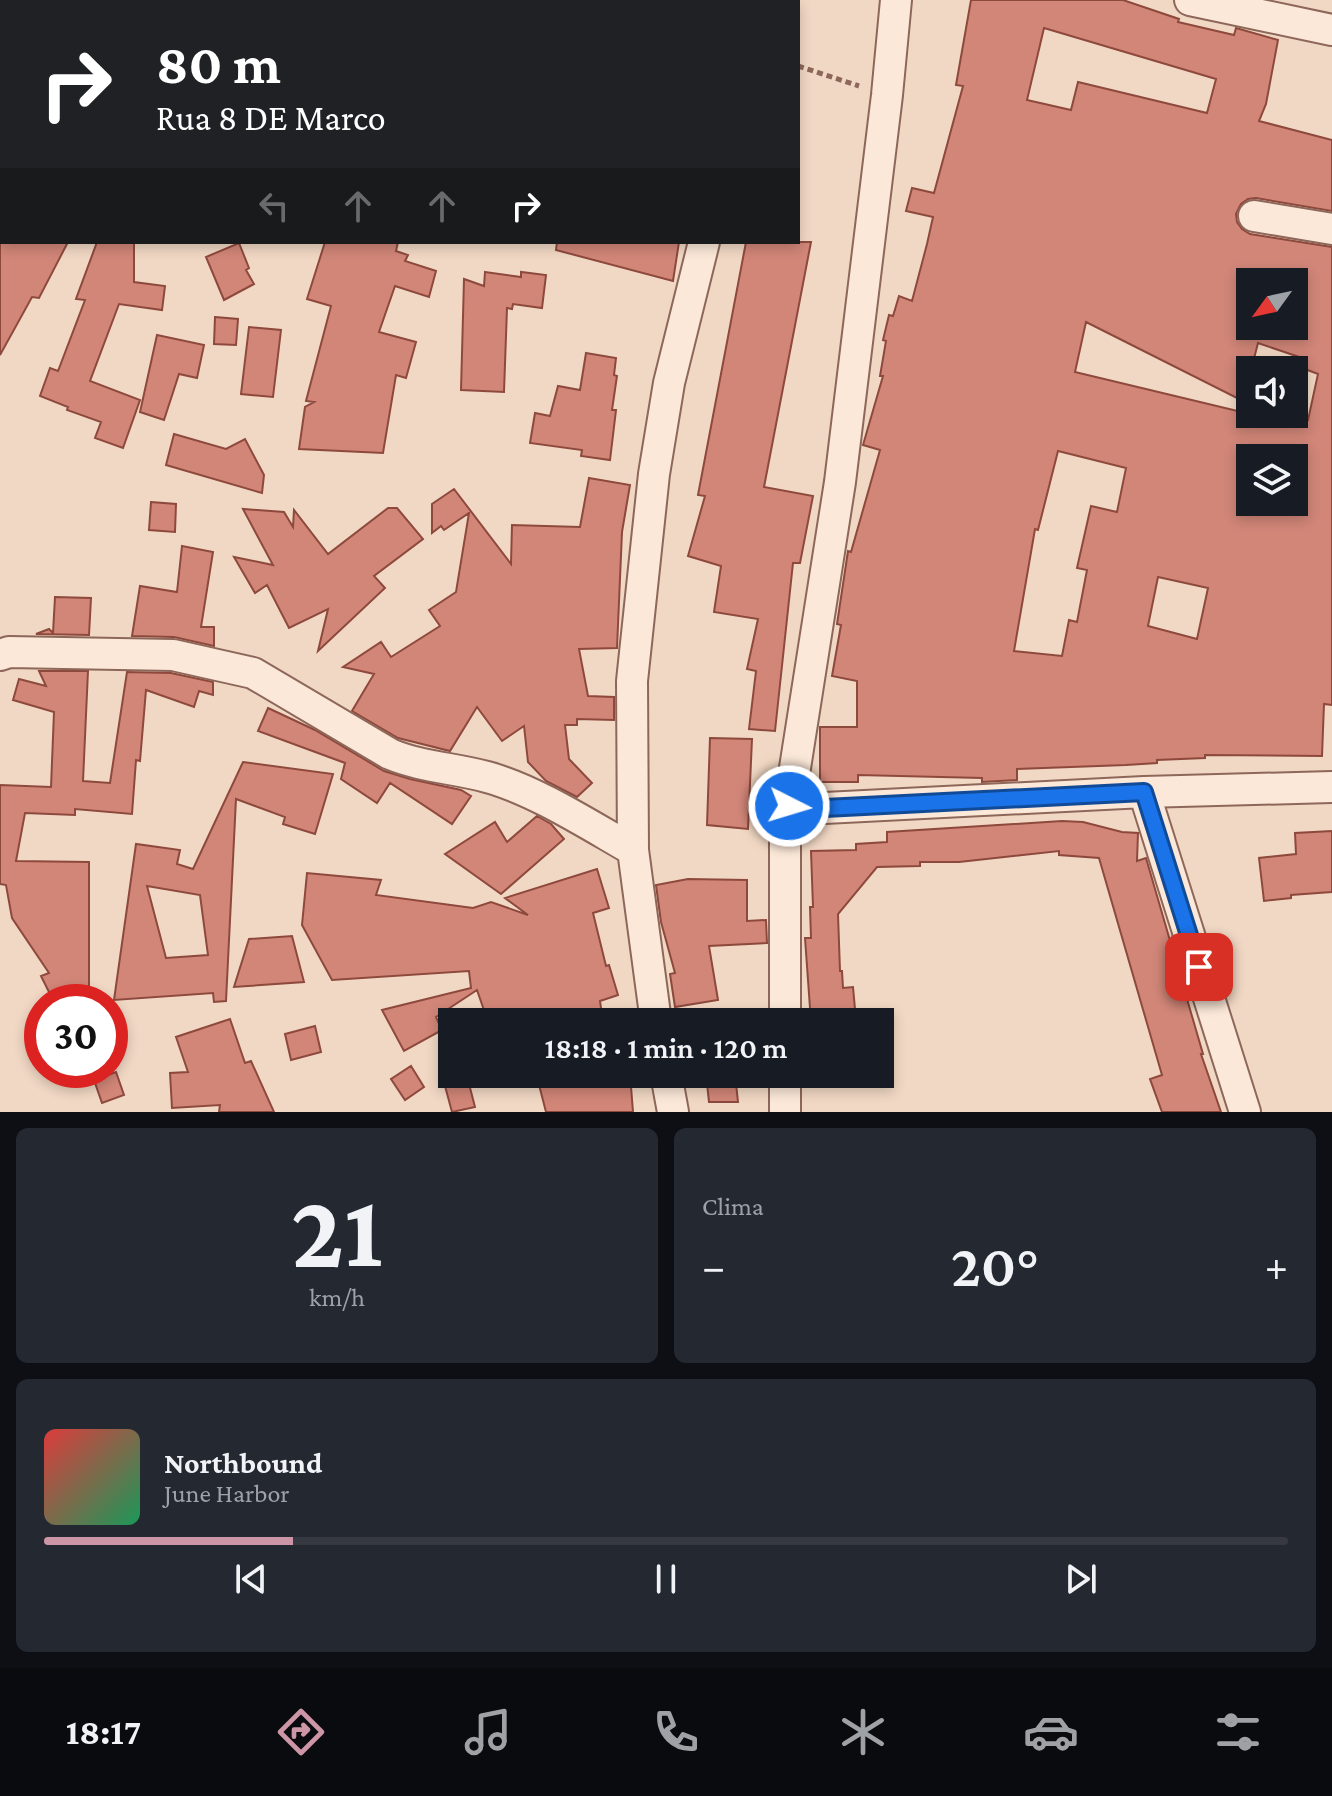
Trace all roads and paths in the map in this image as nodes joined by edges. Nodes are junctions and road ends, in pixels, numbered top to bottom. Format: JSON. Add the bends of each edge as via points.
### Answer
{"nodes":[{"id":1,"x":896,"y":0,"type":"edge"},
{"id":2,"x":1190,"y":0,"type":"edge"},
{"id":3,"x":1332,"y":30,"type":"edge"},
{"id":4,"x":800,"y":67,"type":"edge"},
{"id":5,"x":887,"y":95,"type":"junction"},
{"id":6,"x":1254,"y":216,"type":"dead end"},
{"id":7,"x":1332,"y":229,"type":"edge"},
{"id":8,"x":704,"y":244,"type":"edge"},
{"id":9,"x":0,"y":655,"type":"edge"},
{"id":10,"x":1332,"y":787,"type":"edge"},
{"id":11,"x":1144,"y":792,"type":"junction"},
{"id":12,"x":785,"y":810,"type":"junction"},
{"id":13,"x":633,"y":850,"type":"junction"},
{"id":14,"x":654,"y":1008,"type":"edge"},
{"id":15,"x":785,"y":1008,"type":"edge"},
{"id":16,"x":669,"y":1088,"type":"edge"},
{"id":17,"x":785,"y":1088,"type":"edge"},
{"id":18,"x":673,"y":1112,"type":"edge"},
{"id":19,"x":785,"y":1112,"type":"edge"},
{"id":20,"x":1245,"y":1112,"type":"edge"}],
"edges":[{"from":1,"to":5,"type":"street"},
{"from":2,"to":3,"type":"street"},
{"from":4,"to":5,"type":"path"},
{"from":5,"to":12,"type":"street","via":[[840,482]]},
{"from":6,"to":7,"type":"street"},
{"from":8,"to":13,"type":"street","via":[[669,383],[654,474],[632,681]]},
{"from":9,"to":13,"type":"street","via":[[173,655],[253,673],[390,754],[490,778],[555,806]]},
{"from":10,"to":11,"type":"street"},
{"from":11,"to":12,"type":"street"},
{"from":11,"to":20,"type":"street"},
{"from":12,"to":15,"type":"street"},
{"from":13,"to":14,"type":"street"},
{"from":16,"to":18,"type":"street"},
{"from":17,"to":19,"type":"street"}]}
